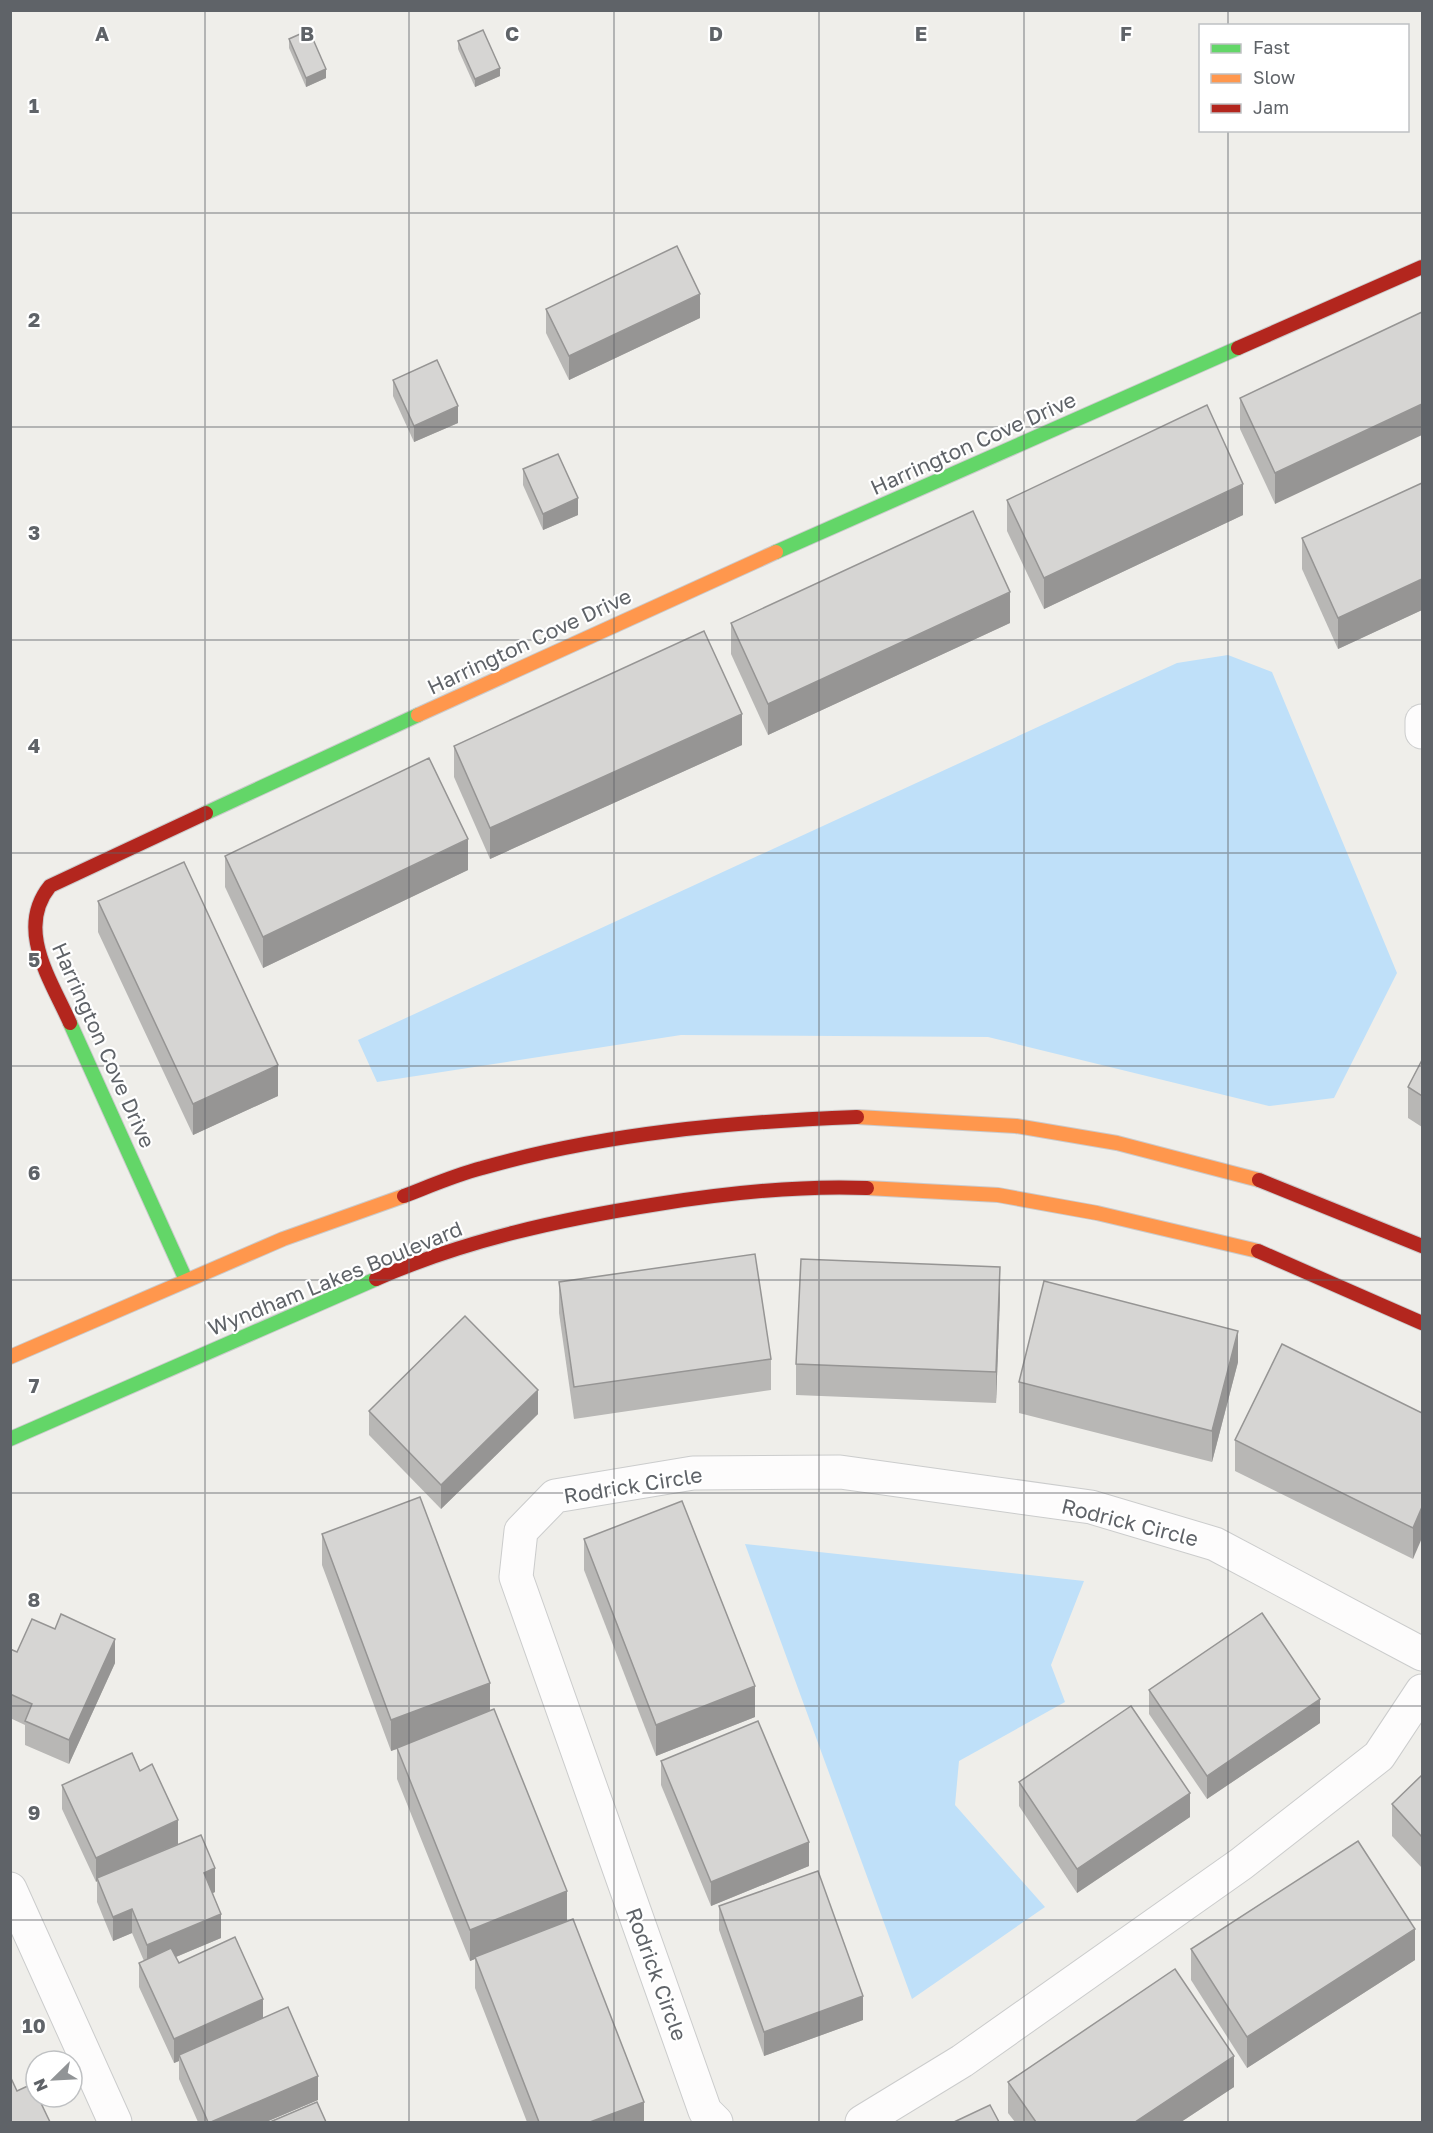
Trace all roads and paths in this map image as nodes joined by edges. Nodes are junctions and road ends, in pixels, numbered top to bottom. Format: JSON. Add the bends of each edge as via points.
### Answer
{"nodes":[{"id":1,"x":1422,"y":267,"type":"edge"},
{"id":2,"x":1422,"y":721,"type":"edge"},
{"id":3,"x":1422,"y":732,"type":"edge"},
{"id":4,"x":1422,"y":1246,"type":"edge"},
{"id":5,"x":186,"y":1280,"type":"junction"},
{"id":6,"x":1422,"y":1323,"type":"edge"},
{"id":7,"x":10,"y":1357,"type":"edge"},
{"id":8,"x":10,"y":1439,"type":"edge"},
{"id":9,"x":1422,"y":1654,"type":"edge"},
{"id":10,"x":1422,"y":1691,"type":"edge"},
{"id":11,"x":10,"y":1889,"type":"edge"},
{"id":12,"x":115,"y":2122,"type":"edge"},
{"id":13,"x":716,"y":2122,"type":"edge"},
{"id":14,"x":862,"y":2122,"type":"edge"}],
"edges":[{"from":1,"to":5,"type":"street","name":"Harrington Cove Drive","via":[[614,624],[50,886],[42,893],[34,920],[39,953]]},
{"from":2,"to":3,"type":"street"},
{"from":4,"to":5,"type":"street","via":[[1254,1178],[1117,1143],[1016,1126],[857,1117],[694,1128],[591,1142],[492,1165],[283,1239]]},
{"from":5,"to":7,"type":"street"},
{"from":6,"to":8,"type":"street","name":"Wyndham Lakes Boulevard","via":[[1266,1253],[1097,1213],[998,1195],[842,1187],[741,1191],[582,1216],[476,1243],[381,1277]]},
{"from":9,"to":13,"type":"street","name":"Rodrick Circle","via":[[1215,1544],[1091,1507],[840,1472],[693,1473],[555,1496],[521,1531],[516,1577],[705,2111]]},
{"from":10,"to":14,"type":"street","via":[[1379,1756],[1241,1864],[962,2061]]},
{"from":11,"to":12,"type":"street"}]}
